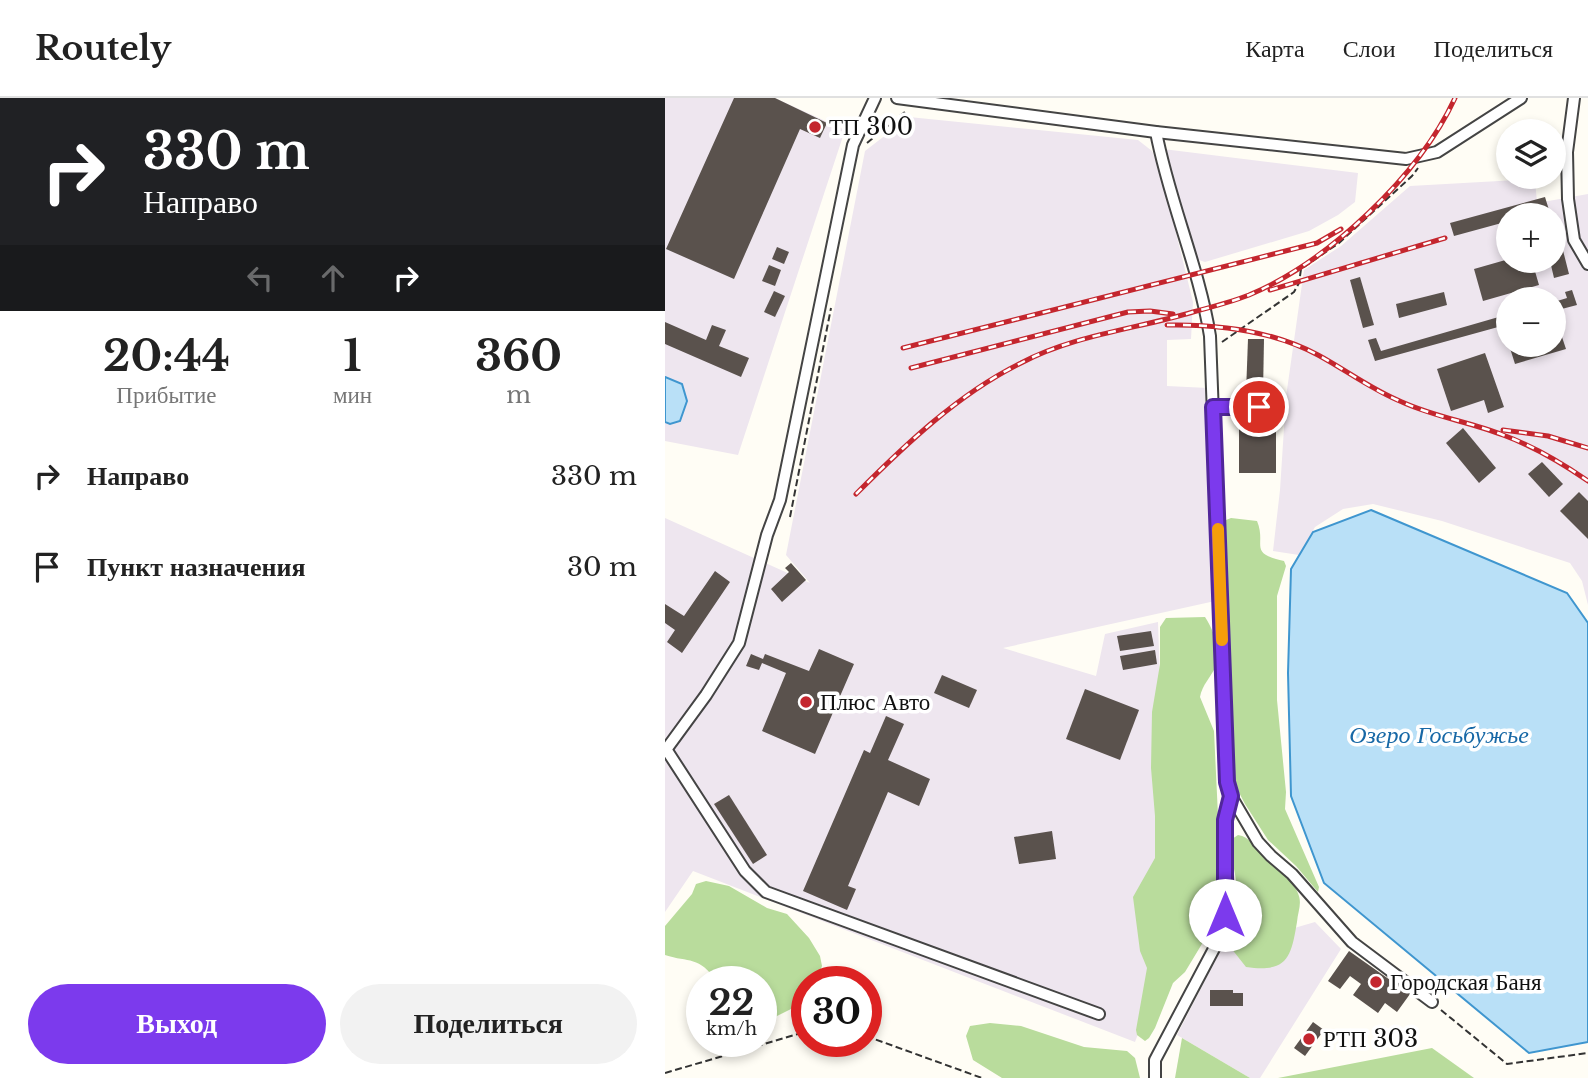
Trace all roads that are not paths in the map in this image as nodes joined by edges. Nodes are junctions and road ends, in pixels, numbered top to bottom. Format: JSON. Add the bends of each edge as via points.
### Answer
{"nodes":[{"id":1,"x":876,"y":98,"type":"edge"},
{"id":2,"x":897,"y":98,"type":"edge"},
{"id":3,"x":1521,"y":98,"type":"edge"},
{"id":4,"x":1574,"y":98,"type":"edge"},
{"id":5,"x":912,"y":102,"type":"edge"},
{"id":6,"x":1156,"y":132,"type":"junction"},
{"id":7,"x":1588,"y":264,"type":"edge"},
{"id":8,"x":1280,"y":406,"type":"dead end"},
{"id":9,"x":1213,"y":407,"type":"junction"},
{"id":10,"x":666,"y":750,"type":"edge"},
{"id":11,"x":1231,"y":796,"type":"junction"},
{"id":12,"x":1432,"y":1002,"type":"road end"},
{"id":13,"x":1100,"y":1014,"type":"dead end"},
{"id":14,"x":1155,"y":1078,"type":"edge"}],
"edges":[{"from":1,"to":10,"type":"street","via":[[853,145],[780,500],[739,643]]},
{"from":2,"to":5,"type":"street"},
{"from":3,"to":6,"type":"street","via":[[1437,152],[1406,159]]},
{"from":4,"to":7,"type":"street","via":[[1567,152],[1568,199],[1574,240]]},
{"from":5,"to":6,"type":"street"},
{"from":6,"to":9,"type":"street","via":[[1205,304]]},
{"from":8,"to":9,"type":"street"},
{"from":9,"to":11,"type":"street"},
{"from":10,"to":13,"type":"street","via":[[744,871],[766,892]]},
{"from":11,"to":12,"type":"street","via":[[1258,842],[1352,942]]},
{"from":11,"to":14,"type":"street","via":[[1225,820],[1225,915],[1217,943],[1155,1060]]}]}
